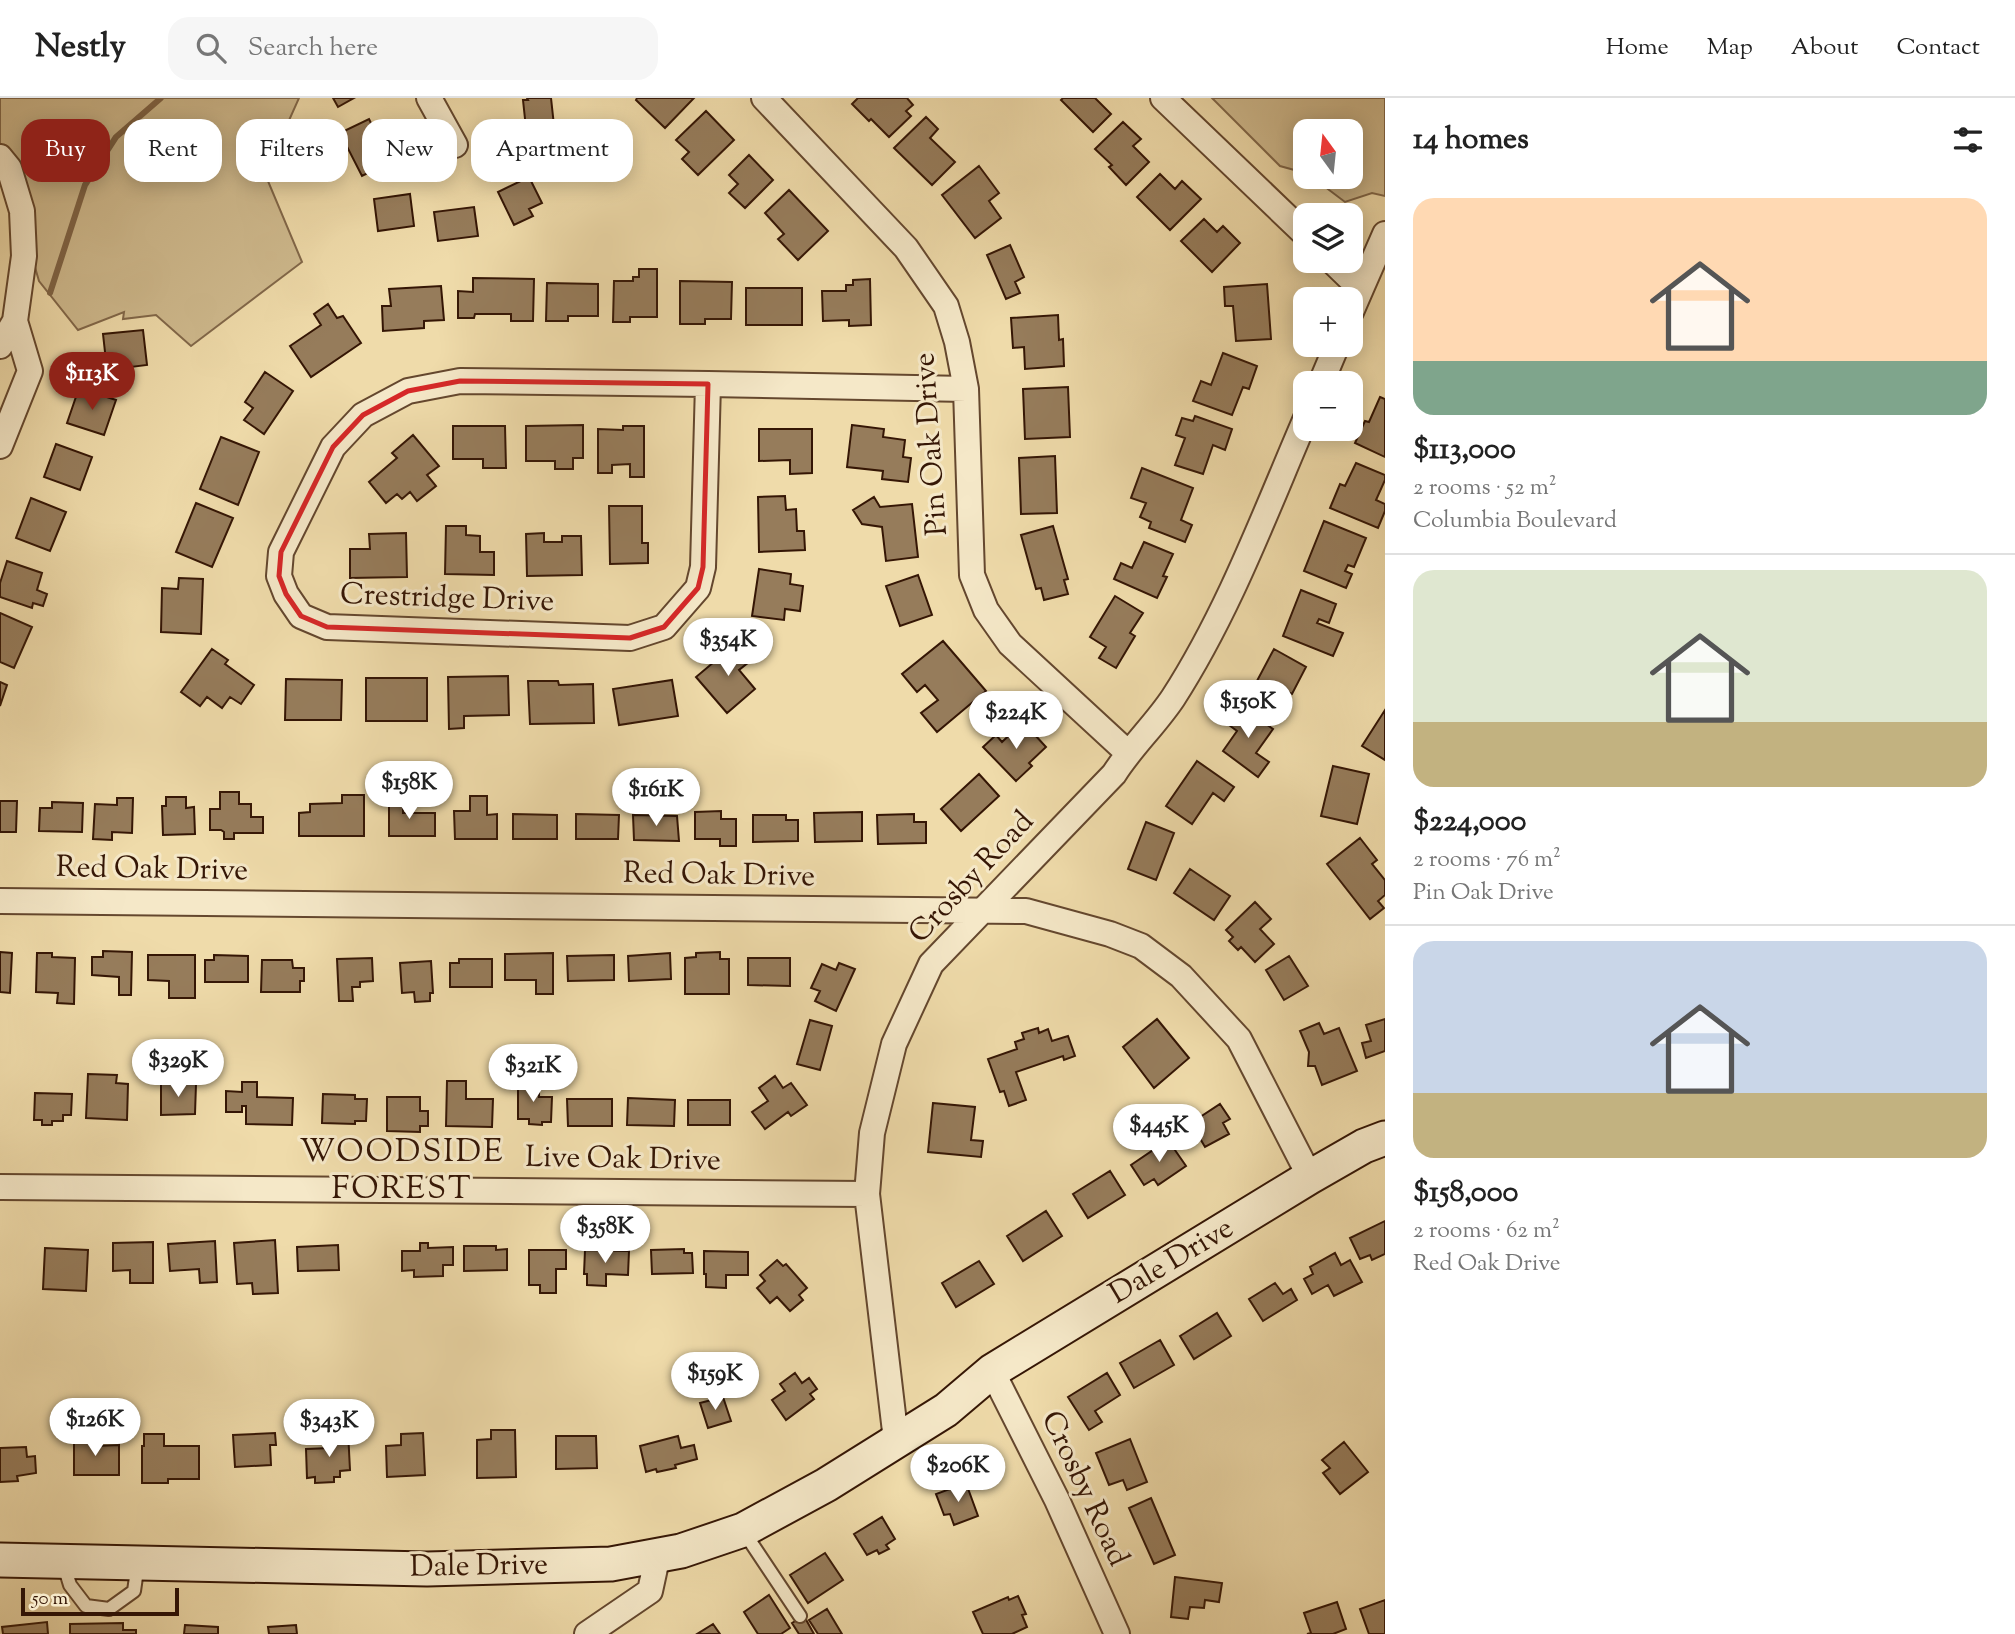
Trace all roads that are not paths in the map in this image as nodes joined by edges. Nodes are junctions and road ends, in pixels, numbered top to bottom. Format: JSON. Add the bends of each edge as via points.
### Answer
{"nodes":[{"id":1,"x":429,"y":98,"type":"edge"},
{"id":2,"x":764,"y":98,"type":"edge"},
{"id":3,"x":1163,"y":98,"type":"edge"},
{"id":4,"x":441,"y":119,"type":"edge"},
{"id":5,"x":0,"y":157,"type":"edge"},
{"id":6,"x":1293,"y":223,"type":"edge"},
{"id":7,"x":1385,"y":234,"type":"edge"},
{"id":8,"x":1344,"y":273,"type":"edge"},
{"id":9,"x":1359,"y":287,"type":"edge"},
{"id":10,"x":1362,"y":287,"type":"edge"},
{"id":11,"x":15,"y":321,"type":"junction"},
{"id":12,"x":0,"y":346,"type":"edge"},
{"id":13,"x":708,"y":384,"type":"junction"},
{"id":14,"x":966,"y":389,"type":"junction"},
{"id":15,"x":1296,"y":441,"type":"edge"},
{"id":16,"x":0,"y":446,"type":"edge"},
{"id":17,"x":1128,"y":753,"type":"junction"},
{"id":18,"x":0,"y":901,"type":"edge"},
{"id":19,"x":981,"y":911,"type":"junction"},
{"id":20,"x":1385,"y":1138,"type":"edge"},
{"id":21,"x":1310,"y":1177,"type":"junction"},
{"id":22,"x":0,"y":1187,"type":"edge"},
{"id":23,"x":867,"y":1194,"type":"junction"},
{"id":24,"x":992,"y":1371,"type":"junction"},
{"id":25,"x":896,"y":1440,"type":"junction"},
{"id":26,"x":743,"y":1530,"type":"junction"},
{"id":27,"x":655,"y":1556,"type":"junction"},
{"id":28,"x":0,"y":1560,"type":"edge"},
{"id":29,"x":63,"y":1562,"type":"junction"},
{"id":30,"x":138,"y":1563,"type":"junction"},
{"id":31,"x":800,"y":1616,"type":"dead end"},
{"id":32,"x":587,"y":1634,"type":"edge"},
{"id":33,"x":1117,"y":1634,"type":"edge"}],
"edges":[{"from":1,"to":4,"type":"street"},
{"from":2,"to":14,"type":"street","name":"Pin Oak Drive","via":[[906,248],[946,306]]},
{"from":3,"to":6,"type":"street"},
{"from":5,"to":11,"type":"street","via":[[9,168],[22,211],[24,256]]},
{"from":7,"to":10,"type":"street"},
{"from":8,"to":9,"type":"street"},
{"from":11,"to":12,"type":"street"},
{"from":11,"to":16,"type":"street","via":[[30,371]]},
{"from":13,"to":13,"type":"street","name":"Crestridge Drive","via":[[460,381],[408,391],[363,415],[333,447],[281,552],[279,576],[286,594],[301,615],[327,627],[630,638],[664,627],[698,588],[703,567]]},
{"from":13,"to":14,"type":"street","name":"Crestridge Drive"},
{"from":14,"to":17,"type":"street","name":"Pin Oak Drive","via":[[972,575],[986,610],[1010,643]]},
{"from":15,"to":17,"type":"street","name":"Crosby Road","via":[[1226,605],[1172,699]]},
{"from":17,"to":19,"type":"street","name":"Crosby Road","via":[[1114,774]]},
{"from":18,"to":19,"type":"street","name":"Red Oak Drive"},
{"from":19,"to":21,"type":"street","name":"Red Oak Drive","via":[[1026,911],[1110,934],[1141,946],[1181,976],[1239,1039]]},
{"from":19,"to":23,"type":"street","name":"Crosby Road","via":[[930,964],[894,1044],[872,1133]]},
{"from":20,"to":21,"type":"street","name":"Dale Drive"},
{"from":21,"to":24,"type":"street","name":"Dale Drive"},
{"from":22,"to":23,"type":"street","name":"Live Oak Drive"},
{"from":23,"to":25,"type":"street","name":"Crosby Road"},
{"from":24,"to":25,"type":"street","name":"Dale Drive","via":[[964,1394],[927,1409],[924,1423]]},
{"from":24,"to":33,"type":"street","name":"Crosby Road"},
{"from":25,"to":26,"type":"street","name":"Dale Drive"},
{"from":26,"to":27,"type":"street","name":"Dale Drive"},
{"from":26,"to":31,"type":"lane"},
{"from":27,"to":30,"type":"street","name":"Dale Drive","via":[[611,1564],[427,1569]]},
{"from":27,"to":32,"type":"street","via":[[650,1591],[611,1623]]},
{"from":28,"to":29,"type":"street","name":"Dale Drive"},
{"from":29,"to":30,"type":"street","name":"Dale Drive"},
{"from":29,"to":30,"type":"lane","via":[[69,1585],[86,1606],[109,1609],[134,1591]]}]}
